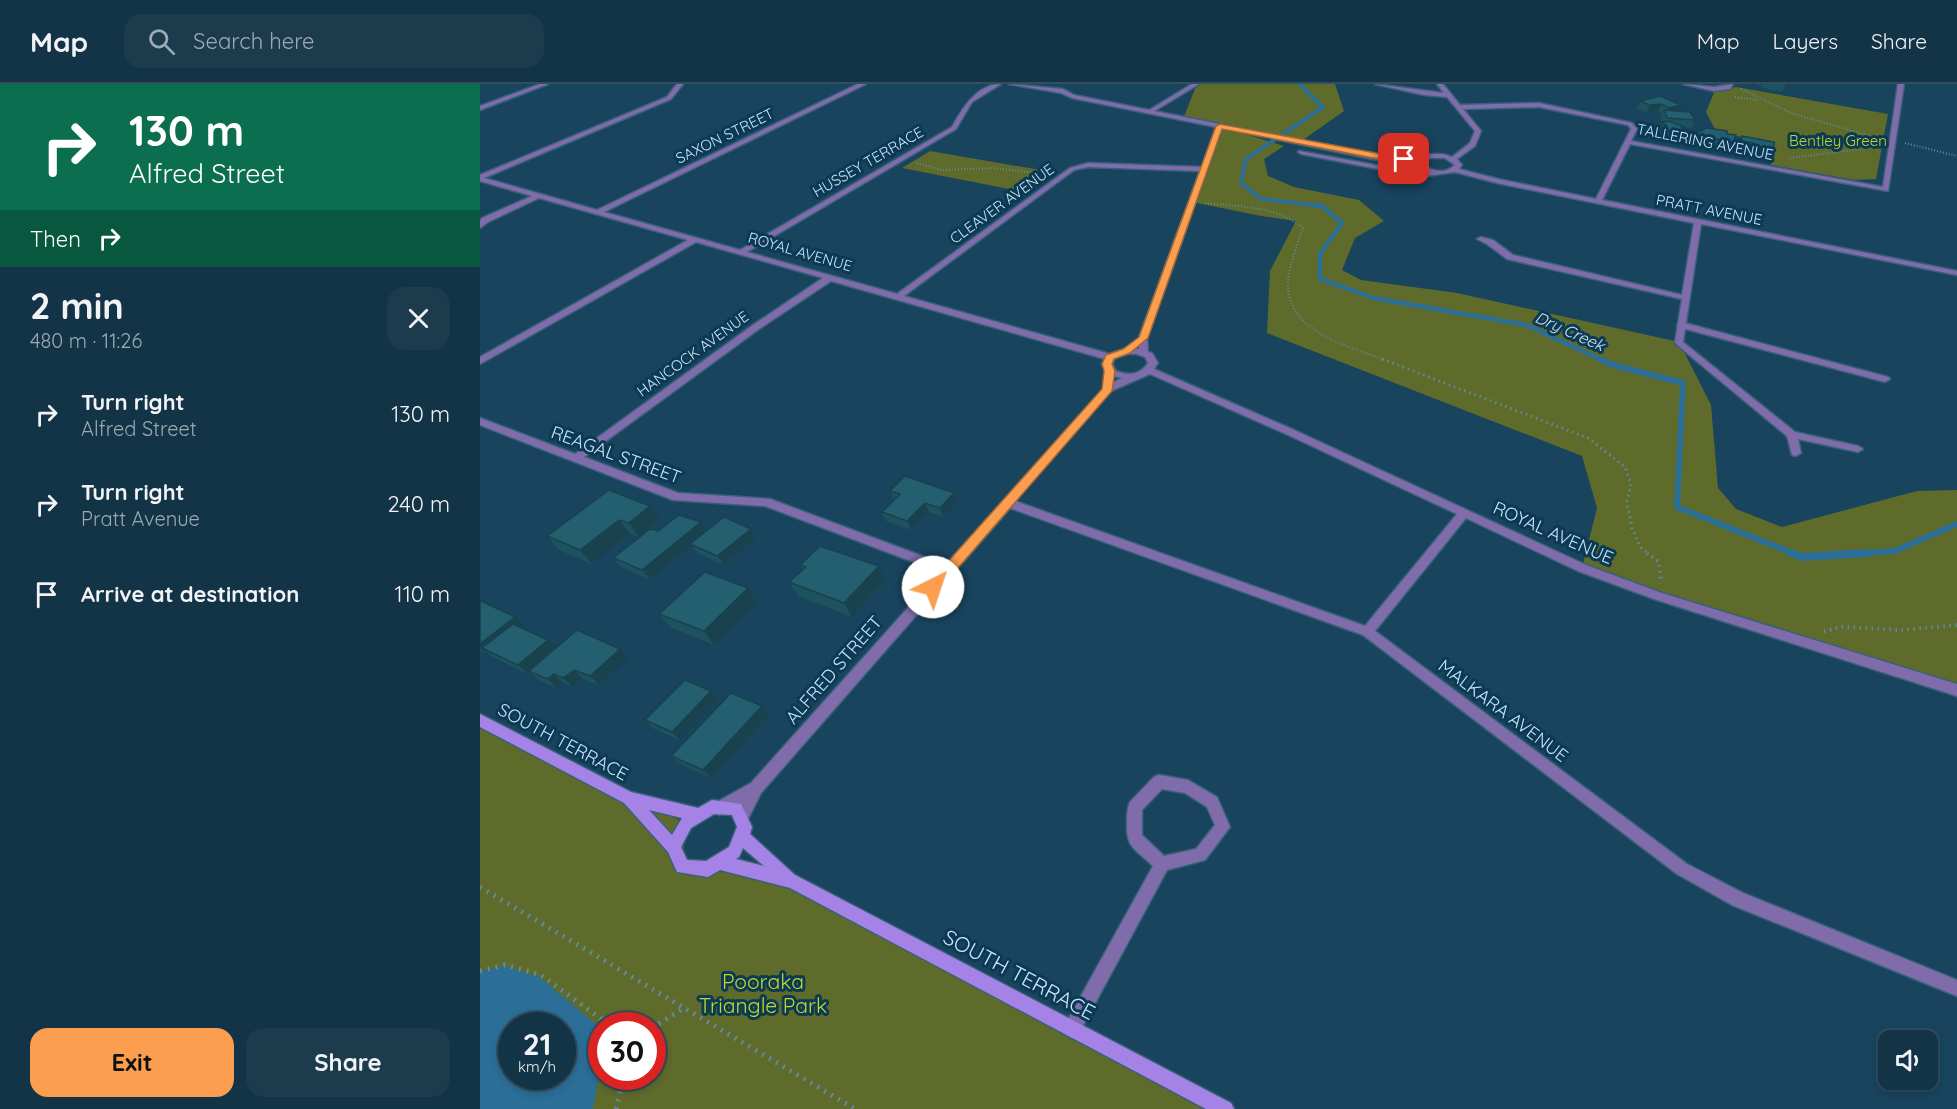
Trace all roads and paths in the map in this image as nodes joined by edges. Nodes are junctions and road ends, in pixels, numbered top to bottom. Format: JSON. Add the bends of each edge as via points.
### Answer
{"nodes":[{"id":1,"x":545,"y":84,"type":"edge"},
{"id":2,"x":680,"y":84,"type":"edge"},
{"id":3,"x":863,"y":84,"type":"edge"},
{"id":4,"x":998,"y":84,"type":"edge"},
{"id":5,"x":1012,"y":84,"type":"edge"},
{"id":6,"x":1196,"y":84,"type":"edge"},
{"id":7,"x":1378,"y":84,"type":"edge"},
{"id":8,"x":1440,"y":84,"type":"edge"},
{"id":9,"x":1686,"y":84,"type":"edge"},
{"id":10,"x":1730,"y":84,"type":"edge"},
{"id":11,"x":1901,"y":84,"type":"edge"},
{"id":12,"x":1738,"y":87,"type":"dead end"},
{"id":13,"x":1449,"y":95,"type":"junction"},
{"id":14,"x":1729,"y":95,"type":"dead end"},
{"id":15,"x":1758,"y":100,"type":"junction"},
{"id":16,"x":480,"y":108,"type":"edge"},
{"id":17,"x":1459,"y":108,"type":"junction"},
{"id":18,"x":1149,"y":112,"type":"junction"},
{"id":19,"x":1220,"y":126,"type":"junction"},
{"id":20,"x":1627,"y":142,"type":"junction"},
{"id":21,"x":1926,"y":149,"type":"junction"},
{"id":22,"x":1301,"y":152,"type":"dead end"},
{"id":23,"x":1957,"y":156,"type":"edge"},
{"id":24,"x":903,"y":158,"type":"junction"},
{"id":25,"x":1453,"y":159,"type":"junction"},
{"id":26,"x":1419,"y":163,"type":"junction"},
{"id":27,"x":1204,"y":169,"type":"junction"},
{"id":28,"x":1457,"y":170,"type":"junction"},
{"id":29,"x":1783,"y":171,"type":"junction"},
{"id":30,"x":1430,"y":172,"type":"junction"},
{"id":31,"x":1061,"y":177,"type":"junction"},
{"id":32,"x":480,"y":178,"type":"edge"},
{"id":33,"x":538,"y":195,"type":"junction"},
{"id":34,"x":1598,"y":201,"type":"junction"},
{"id":35,"x":1192,"y":202,"type":"junction"},
{"id":36,"x":598,"y":212,"type":"junction"},
{"id":37,"x":1698,"y":222,"type":"junction"},
{"id":38,"x":480,"y":226,"type":"edge"},
{"id":39,"x":1481,"y":239,"type":"dead end"},
{"id":40,"x":694,"y":240,"type":"junction"},
{"id":41,"x":740,"y":253,"type":"junction"},
{"id":42,"x":1957,"y":273,"type":"edge"},
{"id":43,"x":829,"y":278,"type":"junction"},
{"id":44,"x":898,"y":297,"type":"junction"},
{"id":45,"x":1686,"y":298,"type":"junction"},
{"id":46,"x":1681,"y":325,"type":"junction"},
{"id":47,"x":1143,"y":338,"type":"junction"},
{"id":48,"x":1127,"y":351,"type":"junction"},
{"id":49,"x":1144,"y":352,"type":"junction"},
{"id":50,"x":1110,"y":357,"type":"junction"},
{"id":51,"x":480,"y":361,"type":"edge"},
{"id":52,"x":1149,"y":370,"type":"junction"},
{"id":53,"x":1110,"y":371,"type":"junction"},
{"id":54,"x":1132,"y":377,"type":"junction"},
{"id":55,"x":1885,"y":379,"type":"dead end"},
{"id":56,"x":1108,"y":389,"type":"junction"},
{"id":57,"x":480,"y":421,"type":"edge"},
{"id":58,"x":1792,"y":435,"type":"junction"},
{"id":59,"x":1858,"y":448,"type":"dead end"},
{"id":60,"x":1796,"y":453,"type":"dead end"},
{"id":61,"x":576,"y":458,"type":"junction"},
{"id":62,"x":1008,"y":502,"type":"junction"},
{"id":63,"x":1464,"y":513,"type":"junction"},
{"id":64,"x":948,"y":570,"type":"junction"},
{"id":65,"x":1658,"y":596,"type":"junction"},
{"id":66,"x":1957,"y":625,"type":"edge"},
{"id":67,"x":1367,"y":632,"type":"junction"},
{"id":68,"x":1811,"y":644,"type":"junction"},
{"id":69,"x":1957,"y":690,"type":"edge"},
{"id":70,"x":480,"y":720,"type":"edge"},
{"id":71,"x":756,"y":788,"type":"junction"},
{"id":72,"x":629,"y":798,"type":"junction"},
{"id":73,"x":720,"y":808,"type":"junction"},
{"id":74,"x":699,"y":815,"type":"junction"},
{"id":75,"x":741,"y":818,"type":"junction"},
{"id":76,"x":741,"y":836,"type":"junction"},
{"id":77,"x":673,"y":847,"type":"junction"},
{"id":78,"x":717,"y":862,"type":"junction"},
{"id":79,"x":1162,"y":864,"type":"junction"},
{"id":80,"x":792,"y":881,"type":"junction"},
{"id":81,"x":480,"y":886,"type":"edge"},
{"id":82,"x":480,"y":971,"type":"edge"},
{"id":83,"x":1957,"y":988,"type":"edge"},
{"id":84,"x":684,"y":1008,"type":"junction"},
{"id":85,"x":592,"y":1012,"type":"edge"},
{"id":86,"x":666,"y":1019,"type":"edge"},
{"id":87,"x":1072,"y":1029,"type":"junction"},
{"id":88,"x":621,"y":1090,"type":"edge"},
{"id":89,"x":616,"y":1109,"type":"edge"},
{"id":90,"x":855,"y":1109,"type":"edge"},
{"id":91,"x":1225,"y":1109,"type":"edge"}],
"edges":[{"from":1,"to":16,"type":"street"},
{"from":2,"to":32,"type":"street","via":[[669,98]]},
{"from":3,"to":36,"type":"street","name":"SAXON STREET"},
{"from":4,"to":24,"type":"street","name":"HUSSEY TERRACE","via":[[970,101],[954,128]]},
{"from":5,"to":18,"type":"street","via":[[1065,89],[1072,96]]},
{"from":6,"to":18,"type":"street"},
{"from":7,"to":13,"type":"street"},
{"from":8,"to":13,"type":"street"},
{"from":9,"to":10,"type":"street","via":[[1714,89],[1728,88]]},
{"from":11,"to":29,"type":"street","name":"TALLERING AVENUE","via":[[1886,190]]},
{"from":12,"to":15,"type":"path"},
{"from":13,"to":17,"type":"street"},
{"from":14,"to":15,"type":"path"},
{"from":15,"to":29,"type":"path","via":[[1830,126],[1882,139],[1880,147],[1787,158]]},
{"from":17,"to":20,"type":"street","via":[[1539,105],[1620,120],[1634,129]]},
{"from":17,"to":25,"type":"street","via":[[1478,131],[1477,140],[1467,152]]},
{"from":18,"to":19,"type":"street"},
{"from":19,"to":26,"type":"street"},
{"from":19,"to":27,"type":"street"},
{"from":20,"to":29,"type":"street","name":"TALLERING AVENUE"},
{"from":20,"to":34,"type":"street"},
{"from":21,"to":21,"type":"path","via":[[1904,148],[1904,143]]},
{"from":21,"to":23,"type":"path"},
{"from":22,"to":30,"type":"street","via":[[1419,175]]},
{"from":24,"to":31,"type":"path","via":[[936,169],[1003,168]]},
{"from":24,"to":41,"type":"street","name":"HUSSEY TERRACE"},
{"from":25,"to":26,"type":"street","via":[[1429,156]]},
{"from":25,"to":28,"type":"street","via":[[1460,165]]},
{"from":26,"to":30,"type":"street"},
{"from":27,"to":31,"type":"street","name":"CLEAVER AVENUE","via":[[1088,165]]},
{"from":27,"to":35,"type":"street"},
{"from":28,"to":30,"type":"street","name":"PRATT AVENUE"},
{"from":28,"to":34,"type":"street","name":"PRATT AVENUE"},
{"from":31,"to":44,"type":"street","name":"CLEAVER AVENUE"},
{"from":32,"to":33,"type":"street","name":"ROYAL AVENUE"},
{"from":33,"to":36,"type":"street","name":"ROYAL AVENUE"},
{"from":33,"to":38,"type":"street"},
{"from":34,"to":37,"type":"street","name":"PRATT AVENUE"},
{"from":35,"to":47,"type":"street"},
{"from":35,"to":65,"type":"path","via":[[1264,211],[1296,220],[1304,228],[1288,277],[1288,297],[1294,311],[1323,336],[1588,438],[1625,467],[1631,484],[1627,502],[1632,528],[1640,547],[1659,562],[1663,578]]},
{"from":36,"to":40,"type":"street","name":"ROYAL AVENUE"},
{"from":37,"to":42,"type":"street","name":"PRATT AVENUE"},
{"from":37,"to":45,"type":"street"},
{"from":39,"to":45,"type":"street","via":[[1510,256]]},
{"from":40,"to":41,"type":"street","name":"ROYAL AVENUE"},
{"from":40,"to":51,"type":"street"},
{"from":41,"to":43,"type":"street","name":"ROYAL AVENUE"},
{"from":43,"to":44,"type":"street","name":"ROYAL AVENUE"},
{"from":43,"to":61,"type":"street","name":"HANCOCK AVENUE"},
{"from":44,"to":50,"type":"street","name":"ROYAL AVENUE"},
{"from":45,"to":46,"type":"street"},
{"from":46,"to":55,"type":"street"},
{"from":46,"to":58,"type":"street","via":[[1679,342]]},
{"from":47,"to":48,"type":"street"},
{"from":47,"to":49,"type":"street"},
{"from":48,"to":49,"type":"street"},
{"from":48,"to":50,"type":"street"},
{"from":49,"to":52,"type":"street","via":[[1152,359]]},
{"from":50,"to":53,"type":"street"},
{"from":52,"to":54,"type":"street","name":"ALFRED STREET"},
{"from":52,"to":63,"type":"street","name":"ROYAL AVENUE"},
{"from":53,"to":54,"type":"street"},
{"from":53,"to":56,"type":"street"},
{"from":54,"to":56,"type":"street","name":"ALFRED STREET"},
{"from":56,"to":62,"type":"street","name":"ALFRED STREET"},
{"from":57,"to":61,"type":"street","name":"REAGAL STREET"},
{"from":58,"to":59,"type":"street"},
{"from":58,"to":60,"type":"street"},
{"from":61,"to":64,"type":"street","name":"REAGAL STREET","via":[[677,497],[766,502]]},
{"from":62,"to":64,"type":"street","name":"ALFRED STREET"},
{"from":62,"to":67,"type":"street","name":"MALKARA AVENUE"},
{"from":63,"to":65,"type":"street","name":"ROYAL AVENUE","via":[[1582,568]]},
{"from":63,"to":67,"type":"street"},
{"from":64,"to":71,"type":"street","name":"ALFRED STREET"},
{"from":65,"to":68,"type":"street","name":"ROYAL AVENUE"},
{"from":66,"to":68,"type":"path","via":[[1903,630],[1842,627],[1825,630]]},
{"from":67,"to":83,"type":"street","name":"MALKARA AVENUE","via":[[1682,869],[1738,899]]},
{"from":68,"to":69,"type":"street","name":"ROYAL AVENUE"},
{"from":70,"to":72,"type":"street","name":"SOUTH TERRACE"},
{"from":71,"to":73,"type":"street","name":"ALFRED STREET"},
{"from":71,"to":75,"type":"street","name":"ALFRED STREET"},
{"from":72,"to":74,"type":"street","name":"SOUTH TERRACE"},
{"from":72,"to":77,"type":"street","name":"SOUTH TERRACE"},
{"from":73,"to":74,"type":"street","via":[[712,807]]},
{"from":73,"to":75,"type":"street","via":[[736,809]]},
{"from":74,"to":77,"type":"street","via":[[686,823]]},
{"from":75,"to":76,"type":"street","via":[[745,827]]},
{"from":76,"to":78,"type":"street","via":[[734,852]]},
{"from":76,"to":80,"type":"street","name":"SOUTH TERRACE"},
{"from":77,"to":78,"type":"street","via":[[682,867],[708,869]]},
{"from":78,"to":80,"type":"street","name":"SOUTH TERRACE"},
{"from":79,"to":79,"type":"street","via":[[1134,838],[1135,807],[1159,782],[1188,787],[1212,802],[1223,827],[1200,855]]},
{"from":79,"to":87,"type":"street"},
{"from":80,"to":87,"type":"street","name":"SOUTH TERRACE"},
{"from":81,"to":84,"type":"path"},
{"from":82,"to":85,"type":"path","via":[[505,965],[541,975]]},
{"from":84,"to":86,"type":"path"},
{"from":84,"to":90,"type":"path"},
{"from":87,"to":91,"type":"street","name":"SOUTH TERRACE"},
{"from":88,"to":89,"type":"path"}]}
